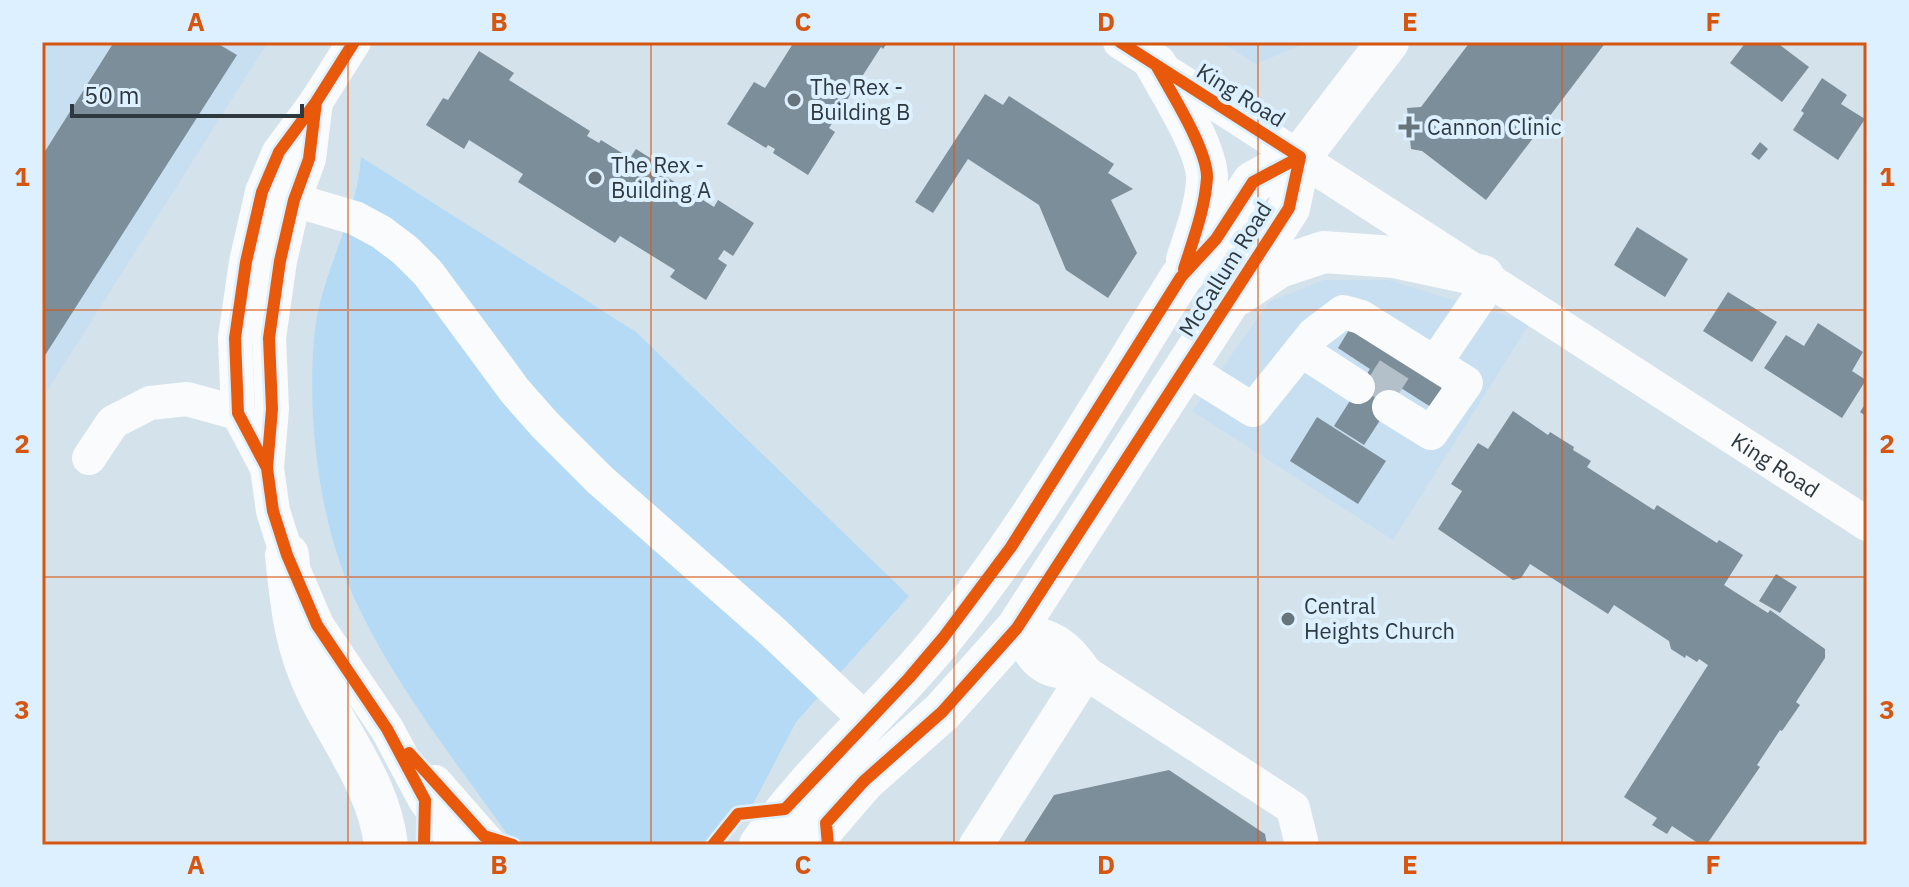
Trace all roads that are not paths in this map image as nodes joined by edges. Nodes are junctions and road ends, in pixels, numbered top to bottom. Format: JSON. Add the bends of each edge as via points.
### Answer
{"nodes":[{"id":1,"x":354,"y":42,"type":"edge"},
{"id":2,"x":1120,"y":42,"type":"edge"},
{"id":3,"x":1388,"y":42,"type":"edge"},
{"id":4,"x":1156,"y":65,"type":"junction"},
{"id":5,"x":316,"y":102,"type":"junction"},
{"id":6,"x":1300,"y":157,"type":"junction"},
{"id":7,"x":294,"y":200,"type":"junction"},
{"id":8,"x":1181,"y":277,"type":"junction"},
{"id":9,"x":1487,"y":279,"type":"junction"},
{"id":10,"x":1230,"y":300,"type":"junction"},
{"id":11,"x":1301,"y":350,"type":"junction"},
{"id":12,"x":1416,"y":355,"type":"junction"},
{"id":13,"x":1186,"y":368,"type":"junction"},
{"id":14,"x":1358,"y":387,"type":"dead end"},
{"id":15,"x":1389,"y":407,"type":"dead end"},
{"id":16,"x":238,"y":413,"type":"junction"},
{"id":17,"x":89,"y":458,"type":"dead end"},
{"id":18,"x":267,"y":468,"type":"junction"},
{"id":19,"x":1867,"y":524,"type":"edge"},
{"id":20,"x":287,"y":555,"type":"junction"},
{"id":21,"x":1017,"y":628,"type":"junction"},
{"id":22,"x":1086,"y":673,"type":"junction"},
{"id":23,"x":867,"y":721,"type":"junction"},
{"id":24,"x":387,"y":729,"type":"junction"},
{"id":25,"x":386,"y":845,"type":"edge"},
{"id":26,"x":457,"y":845,"type":"edge"},
{"id":27,"x":490,"y":845,"type":"edge"},
{"id":28,"x":760,"y":845,"type":"edge"},
{"id":29,"x":809,"y":845,"type":"edge"},
{"id":30,"x":976,"y":845,"type":"edge"},
{"id":31,"x":1302,"y":845,"type":"edge"}],
"edges":[{"from":1,"to":5,"type":"street"},
{"from":2,"to":4,"type":"street","name":"King Road"},
{"from":3,"to":6,"type":"main road","name":"McCallum Road"},
{"from":4,"to":6,"type":"street","name":"King Road"},
{"from":4,"to":8,"type":"main road","via":[[1193,131],[1207,175]]},
{"from":5,"to":7,"type":"street","via":[[309,159]]},
{"from":5,"to":16,"type":"street","via":[[279,152],[262,192],[235,338]]},
{"from":6,"to":8,"type":"main road","name":"McCallum Road","via":[[1253,182],[1216,239]]},
{"from":6,"to":9,"type":"street","name":"King Road"},
{"from":6,"to":10,"type":"main road","name":"McCallum Road","via":[[1289,208]]},
{"from":7,"to":18,"type":"street","via":[[269,338],[272,409]]},
{"from":7,"to":23,"type":"street","via":[[355,218],[405,250],[545,425]]},
{"from":8,"to":23,"type":"main road","name":"McCallum Road","via":[[1011,547],[943,638]]},
{"from":9,"to":10,"type":"main road","via":[[1394,257],[1324,252],[1279,267]]},
{"from":9,"to":12,"type":"street"},
{"from":9,"to":19,"type":"street","name":"King Road"},
{"from":10,"to":13,"type":"main road","name":"McCallum Road"},
{"from":11,"to":12,"type":"street","via":[[1343,312],[1361,317]]},
{"from":11,"to":13,"type":"street","via":[[1253,410]]},
{"from":11,"to":14,"type":"street"},
{"from":12,"to":15,"type":"street","via":[[1466,383],[1431,433]]},
{"from":13,"to":21,"type":"main road","name":"McCallum Road"},
{"from":16,"to":17,"type":"street","via":[[187,399],[150,403],[113,422]]},
{"from":16,"to":18,"type":"street"},
{"from":18,"to":20,"type":"street"},
{"from":20,"to":24,"type":"street","via":[[317,625]]},
{"from":20,"to":25,"type":"highway","via":[[294,626],[303,657],[365,774]]},
{"from":21,"to":22,"type":"street","via":[[1070,650]]},
{"from":21,"to":29,"type":"main road","name":"McCallum Road","via":[[942,712],[864,781]]},
{"from":22,"to":30,"type":"street"},
{"from":22,"to":31,"type":"street","via":[[1293,808]]},
{"from":23,"to":28,"type":"main road","name":"McCallum Road","via":[[785,809]]},
{"from":24,"to":26,"type":"street","via":[[425,800]]},
{"from":24,"to":27,"type":"street"}]}
